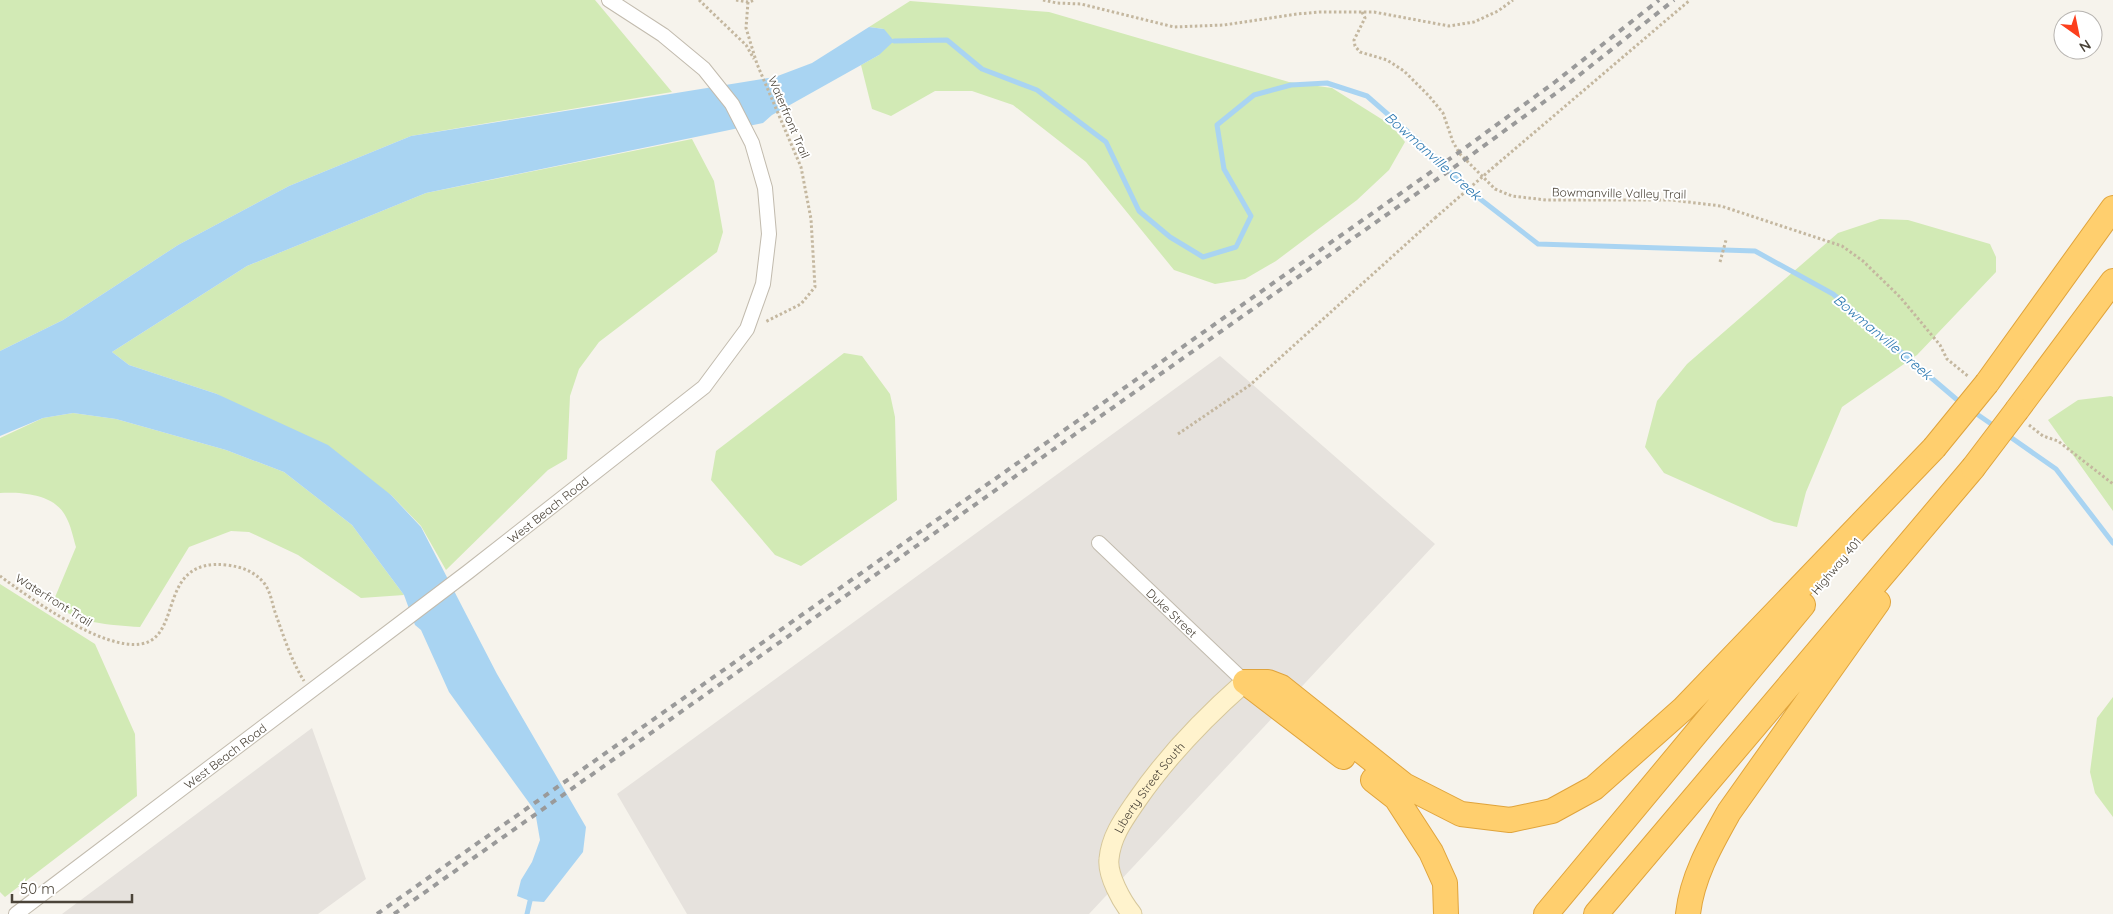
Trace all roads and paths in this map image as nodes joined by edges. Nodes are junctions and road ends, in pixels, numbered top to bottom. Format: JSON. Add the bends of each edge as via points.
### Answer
{"nodes":[{"id":1,"x":609,"y":0,"type":"edge"},
{"id":2,"x":700,"y":0,"type":"edge"},
{"id":3,"x":736,"y":0,"type":"edge"},
{"id":4,"x":755,"y":0,"type":"edge"},
{"id":5,"x":1044,"y":0,"type":"edge"},
{"id":6,"x":1513,"y":0,"type":"edge"},
{"id":7,"x":1690,"y":0,"type":"edge"},
{"id":8,"x":748,"y":2,"type":"junction"},
{"id":9,"x":1362,"y":12,"type":"junction"},
{"id":10,"x":757,"y":64,"type":"junction"},
{"id":11,"x":2113,"y":208,"type":"edge"},
{"id":12,"x":1726,"y":240,"type":"dead end"},
{"id":13,"x":1720,"y":262,"type":"dead end"},
{"id":14,"x":2113,"y":281,"type":"edge"},
{"id":15,"x":747,"y":329,"type":"junction"},
{"id":16,"x":1940,"y":345,"type":"dead end"},
{"id":17,"x":1178,"y":434,"type":"dead end"},
{"id":18,"x":2058,"y":441,"type":"dead end"},
{"id":19,"x":1934,"y":448,"type":"junction"},
{"id":20,"x":1973,"y":468,"type":"junction"},
{"id":21,"x":2113,"y":484,"type":"edge"},
{"id":22,"x":1099,"y":543,"type":"dead end"},
{"id":23,"x":0,"y":576,"type":"edge"},
{"id":24,"x":1245,"y":682,"type":"junction"},
{"id":25,"x":310,"y":690,"type":"junction"},
{"id":26,"x":16,"y":914,"type":"edge"},
{"id":27,"x":1132,"y":914,"type":"edge"},
{"id":28,"x":1446,"y":914,"type":"edge"},
{"id":29,"x":1546,"y":914,"type":"edge"},
{"id":30,"x":1596,"y":914,"type":"edge"},
{"id":31,"x":1688,"y":914,"type":"edge"}],
"edges":[{"from":1,"to":15,"type":"street","name":"West Beach Road","via":[[662,35],[704,69],[732,104],[752,143],[765,188],[769,234],[763,284]]},
{"from":2,"to":10,"type":"path","via":[[746,45]]},
{"from":3,"to":8,"type":"path"},
{"from":4,"to":8,"type":"path"},
{"from":5,"to":9,"type":"path","via":[[1081,4],[1174,27],[1224,25],[1297,14]]},
{"from":6,"to":9,"type":"path","via":[[1474,22],[1449,26]]},
{"from":7,"to":17,"type":"path","bridge":true,"via":[[1435,218],[1250,385]]},
{"from":8,"to":10,"type":"path","name":"Waterfront Trail","via":[[746,28]]},
{"from":9,"to":16,"type":"path","name":"Bowmanville Valley Trail","via":[[1365,18],[1354,40],[1355,46],[1360,52],[1388,60],[1429,96],[1443,114],[1460,154],[1495,189],[1512,196],[1546,200],[1671,200],[1721,206],[1842,246],[1863,261],[1900,297]]},
{"from":10,"to":15,"type":"path","name":"Waterfront Trail","via":[[801,167],[811,218],[815,287],[802,304]]},
{"from":11,"to":19,"type":"highway","name":"Highway 401","bridge":true,"via":[[1987,383]]},
{"from":12,"to":13,"type":"path"},
{"from":14,"to":20,"type":"highway","bridge":true},
{"from":15,"to":25,"type":"street","name":"West Beach Road","via":[[704,387],[468,572]]},
{"from":18,"to":21,"type":"path"},
{"from":19,"to":24,"type":"highway","via":[[1683,709],[1594,788],[1552,811],[1510,820],[1461,814],[1404,785],[1281,687],[1268,682]]},
{"from":19,"to":29,"type":"highway","name":"Highway 401"},
{"from":20,"to":30,"type":"highway"},
{"from":20,"to":31,"type":"highway","via":[[1729,812],[1699,871]]},
{"from":22,"to":24,"type":"street","name":"Duke Street"},
{"from":23,"to":25,"type":"path","name":"Waterfront Trail","via":[[73,624],[101,638],[132,645],[143,644],[165,625],[178,586],[189,574],[207,566],[220,565],[246,570],[268,588],[288,650]]},
{"from":24,"to":27,"type":"main road","name":"Liberty Street South","via":[[1206,717],[1159,768],[1119,826],[1108,861],[1122,902]]},
{"from":24,"to":28,"type":"highway","via":[[1396,798],[1431,852],[1445,883]]},
{"from":25,"to":26,"type":"street","name":"West Beach Road"}]}
